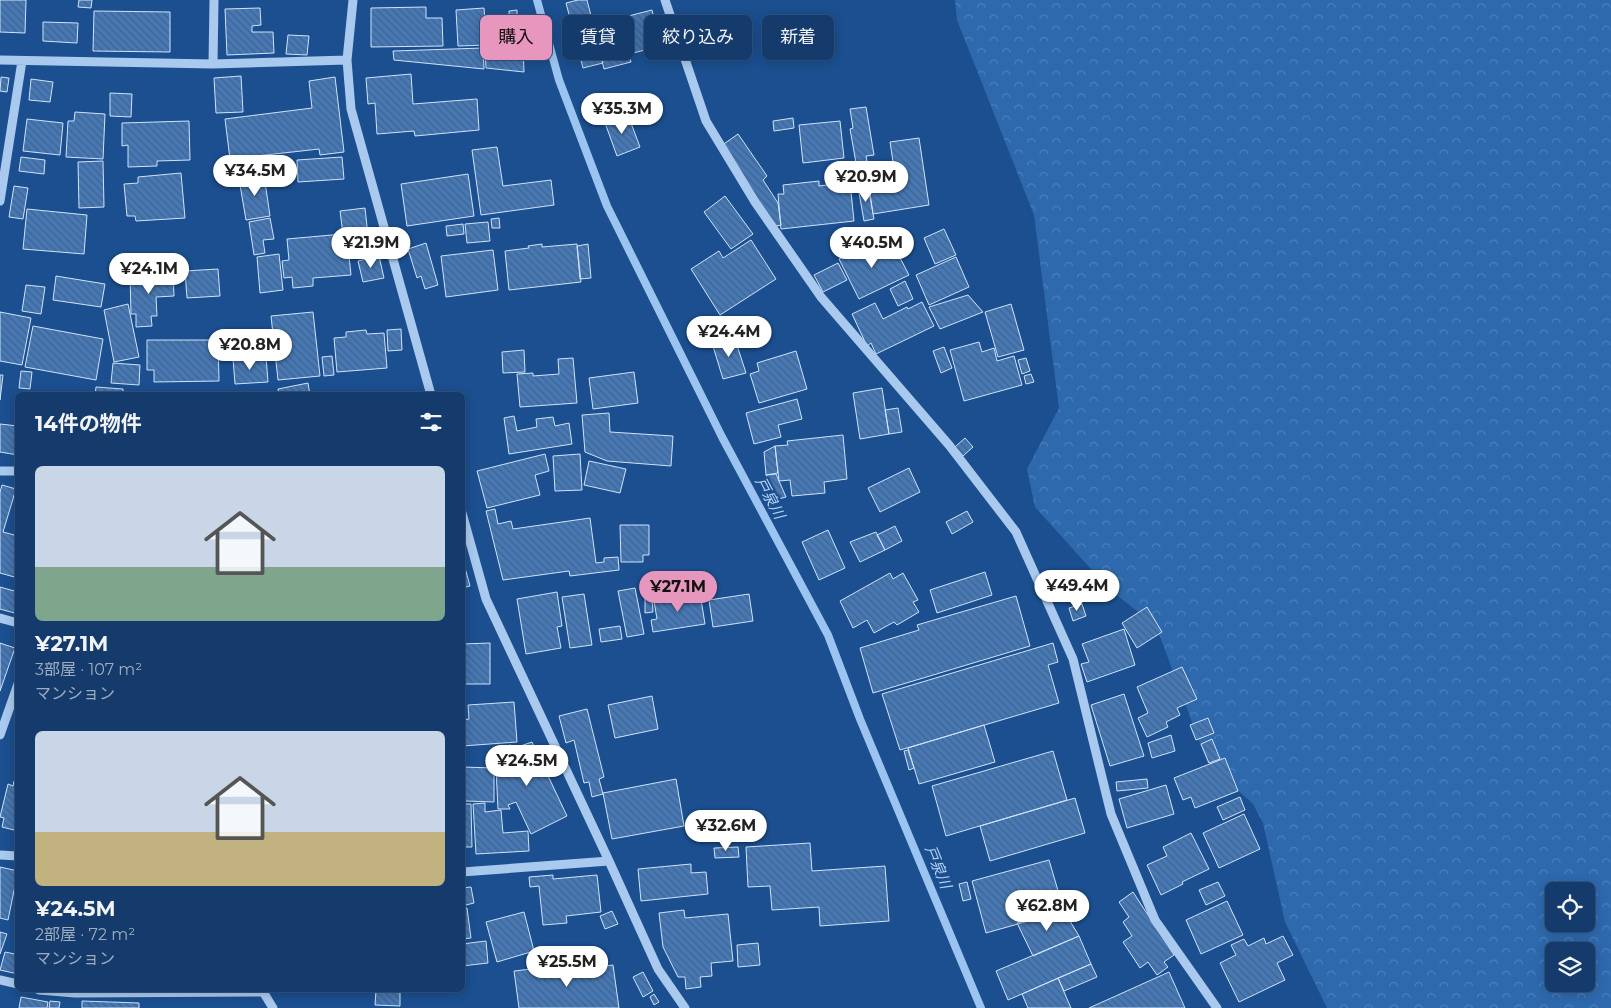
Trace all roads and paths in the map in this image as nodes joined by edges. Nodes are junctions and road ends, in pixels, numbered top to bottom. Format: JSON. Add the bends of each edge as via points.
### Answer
{"nodes":[{"id":1,"x":214,"y":0,"type":"edge"},
{"id":2,"x":353,"y":0,"type":"edge"},
{"id":3,"x":665,"y":0,"type":"edge"},
{"id":4,"x":0,"y":60,"type":"edge"},
{"id":5,"x":22,"y":60,"type":"junction"},
{"id":6,"x":348,"y":60,"type":"junction"},
{"id":7,"x":214,"y":64,"type":"junction"},
{"id":8,"x":0,"y":200,"type":"edge"},
{"id":9,"x":430,"y":392,"type":"edge"},
{"id":10,"x":0,"y":471,"type":"edge"},
{"id":11,"x":15,"y":471,"type":"edge"},
{"id":12,"x":465,"y":524,"type":"edge"},
{"id":13,"x":0,"y":618,"type":"edge"},
{"id":14,"x":15,"y":623,"type":"edge"},
{"id":15,"x":15,"y":692,"type":"edge"},
{"id":16,"x":0,"y":735,"type":"edge"},
{"id":17,"x":0,"y":854,"type":"edge"},
{"id":18,"x":15,"y":856,"type":"edge"},
{"id":19,"x":608,"y":860,"type":"junction"},
{"id":20,"x":465,"y":872,"type":"edge"},
{"id":21,"x":0,"y":980,"type":"edge"},
{"id":22,"x":15,"y":983,"type":"edge"},
{"id":23,"x":63,"y":992,"type":"edge"},
{"id":24,"x":168,"y":992,"type":"edge"},
{"id":25,"x":263,"y":992,"type":"edge"},
{"id":26,"x":274,"y":1008,"type":"edge"},
{"id":27,"x":685,"y":1008,"type":"edge"},
{"id":28,"x":1217,"y":1008,"type":"edge"}],
"edges":[{"from":1,"to":7,"type":"street"},
{"from":2,"to":6,"type":"street"},
{"from":3,"to":28,"type":"street","via":[[706,121],[755,202],[822,297],[949,445],[1016,532],[1073,659],[1111,814],[1151,911]]},
{"from":4,"to":5,"type":"street"},
{"from":5,"to":7,"type":"street"},
{"from":5,"to":8,"type":"street"},
{"from":6,"to":7,"type":"street"},
{"from":6,"to":9,"type":"street","via":[[351,109]]},
{"from":10,"to":11,"type":"street"},
{"from":12,"to":19,"type":"street","via":[[486,599]]},
{"from":13,"to":14,"type":"street"},
{"from":15,"to":16,"type":"street"},
{"from":17,"to":18,"type":"street"},
{"from":19,"to":20,"type":"street"},
{"from":19,"to":27,"type":"street","via":[[658,969]]},
{"from":21,"to":22,"type":"street"},
{"from":23,"to":24,"type":"street"},
{"from":25,"to":26,"type":"street"}]}
